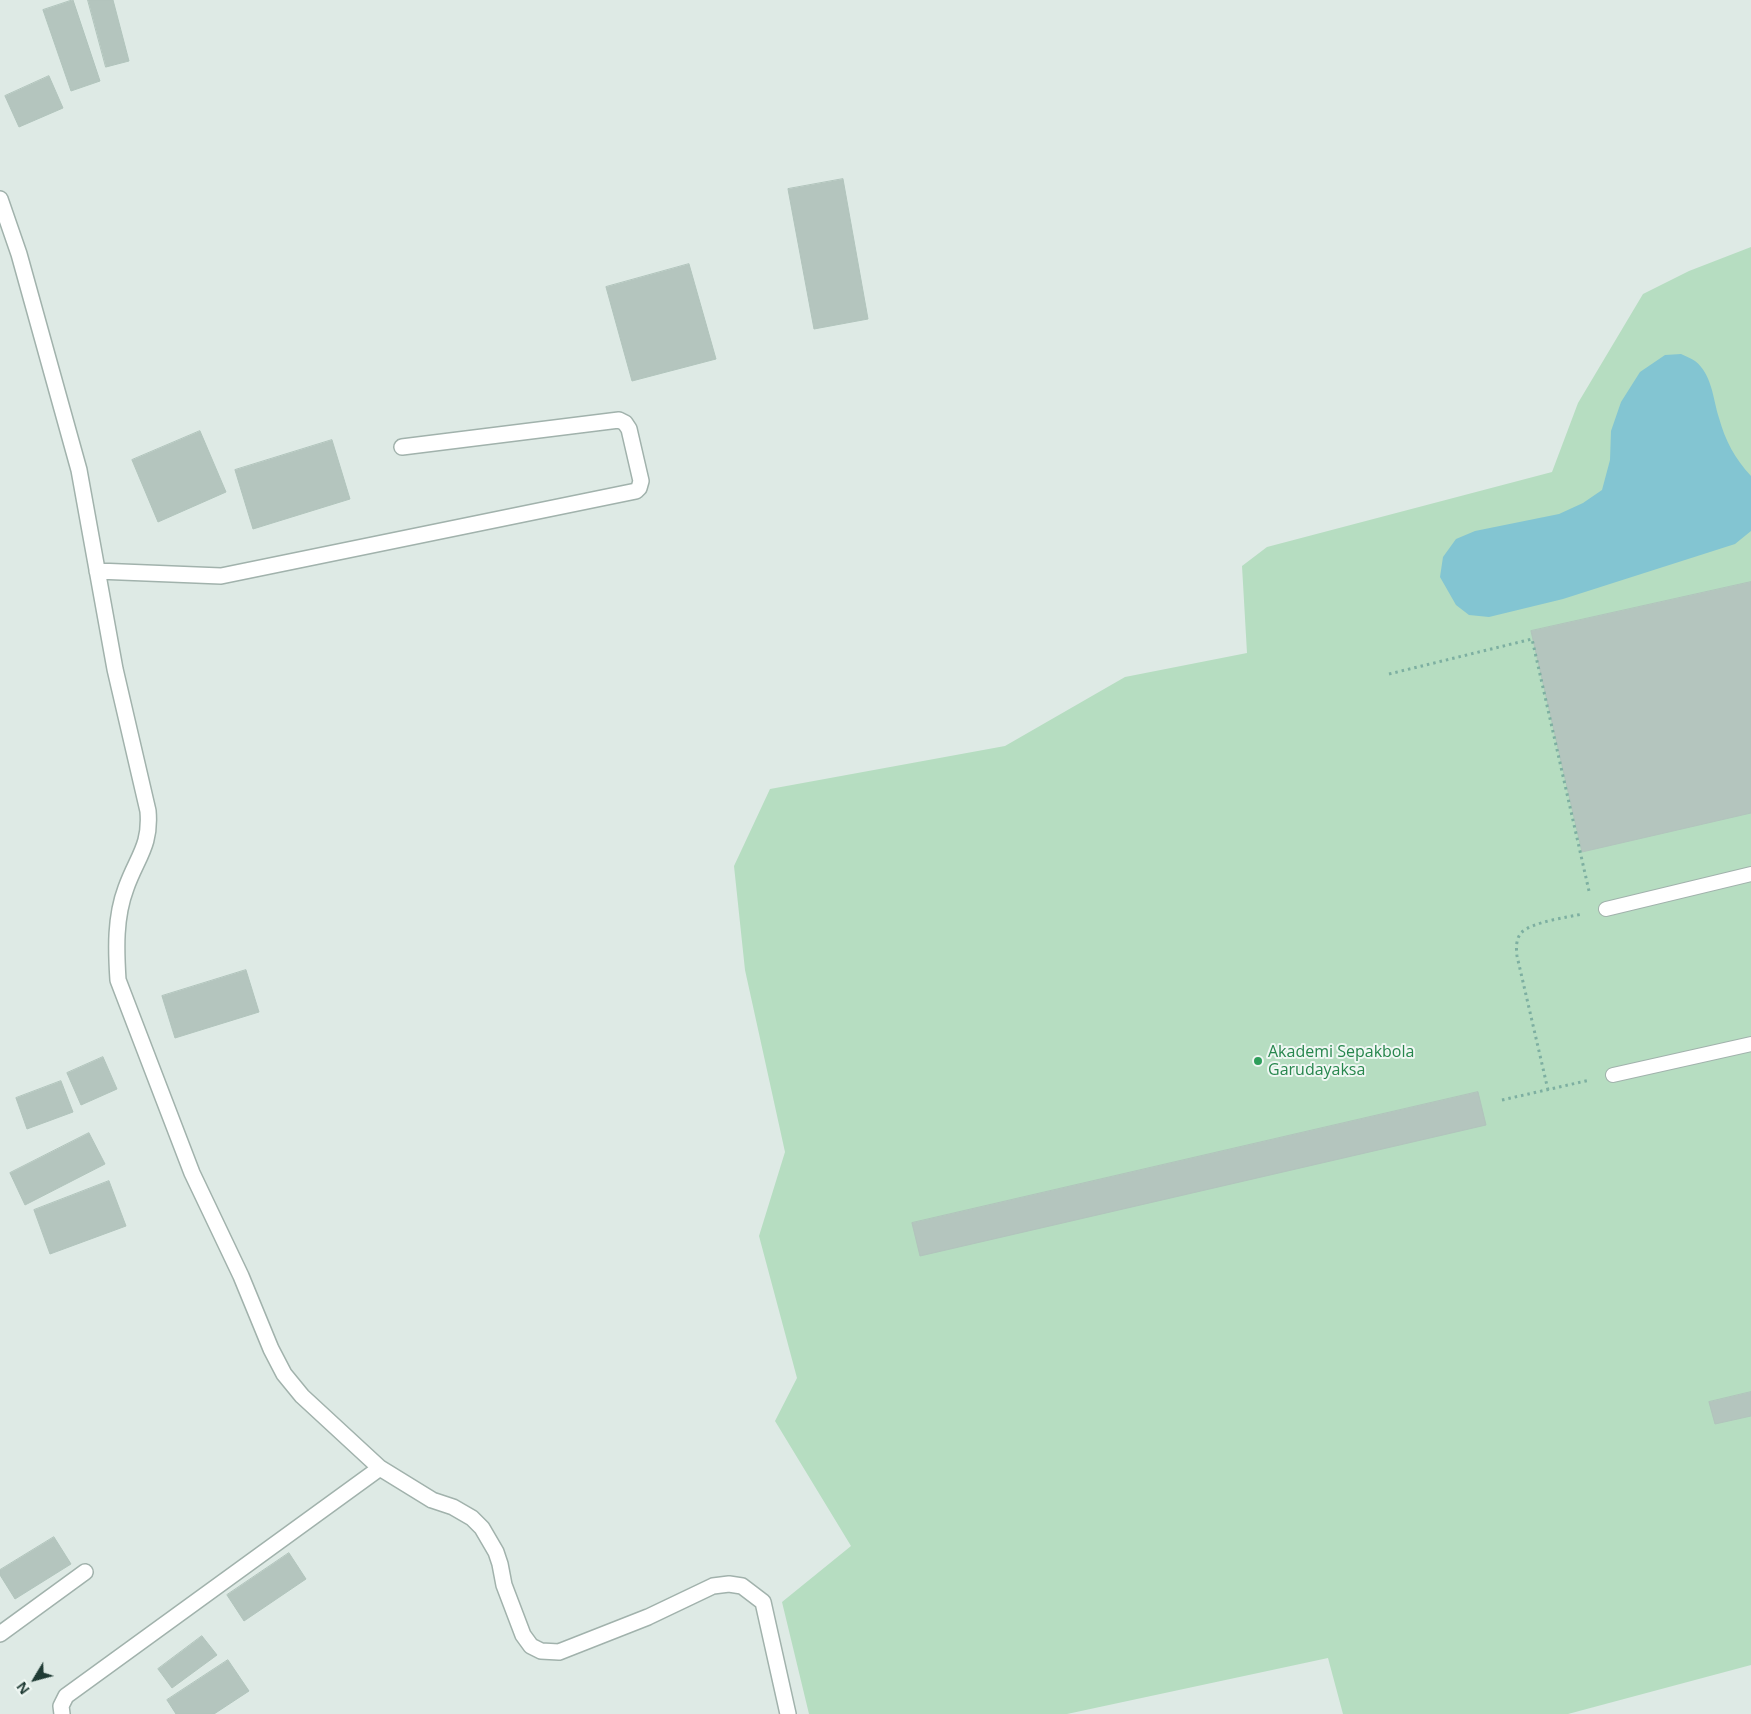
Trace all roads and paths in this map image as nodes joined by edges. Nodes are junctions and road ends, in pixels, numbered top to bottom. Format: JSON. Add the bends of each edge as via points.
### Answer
{"nodes":[{"id":1,"x":0,"y":199,"type":"edge"},
{"id":2,"x":402,"y":447,"type":"dead end"},
{"id":3,"x":97,"y":571,"type":"junction"},
{"id":4,"x":1389,"y":674,"type":"dead end"},
{"id":5,"x":1751,"y":874,"type":"edge"},
{"id":6,"x":1600,"y":910,"type":"junction"},
{"id":7,"x":1751,"y":1044,"type":"edge"},
{"id":8,"x":1613,"y":1075,"type":"joint"},
{"id":9,"x":1548,"y":1090,"type":"junction"},
{"id":10,"x":1502,"y":1100,"type":"dead end"},
{"id":11,"x":380,"y":1468,"type":"junction"},
{"id":12,"x":85,"y":1572,"type":"dead end"},
{"id":13,"x":0,"y":1634,"type":"edge"},
{"id":14,"x":62,"y":1714,"type":"edge"},
{"id":15,"x":788,"y":1714,"type":"edge"}],
"edges":[{"from":1,"to":3,"type":"street","via":[[19,254],[79,470]]},
{"from":2,"to":3,"type":"street","via":[[619,420],[629,429],[641,481],[636,491],[221,576]]},
{"from":3,"to":11,"type":"street","via":[[149,825],[144,849],[125,889],[116,946],[118,980],[192,1173],[284,1374],[302,1396]]},
{"from":4,"to":6,"type":"path","via":[[1532,639]]},
{"from":5,"to":6,"type":"lane"},
{"from":6,"to":9,"type":"path","via":[[1531,926],[1522,932],[1516,943]]},
{"from":7,"to":8,"type":"lane"},
{"from":8,"to":9,"type":"path"},
{"from":9,"to":10,"type":"path"},
{"from":11,"to":14,"type":"street","via":[[66,1696],[61,1706]]},
{"from":11,"to":15,"type":"street","via":[[432,1500],[472,1518],[482,1528],[496,1552],[504,1586],[523,1635],[531,1646],[541,1651],[559,1652],[648,1617],[713,1586],[742,1586],[763,1602]]},
{"from":12,"to":13,"type":"street"}]}
